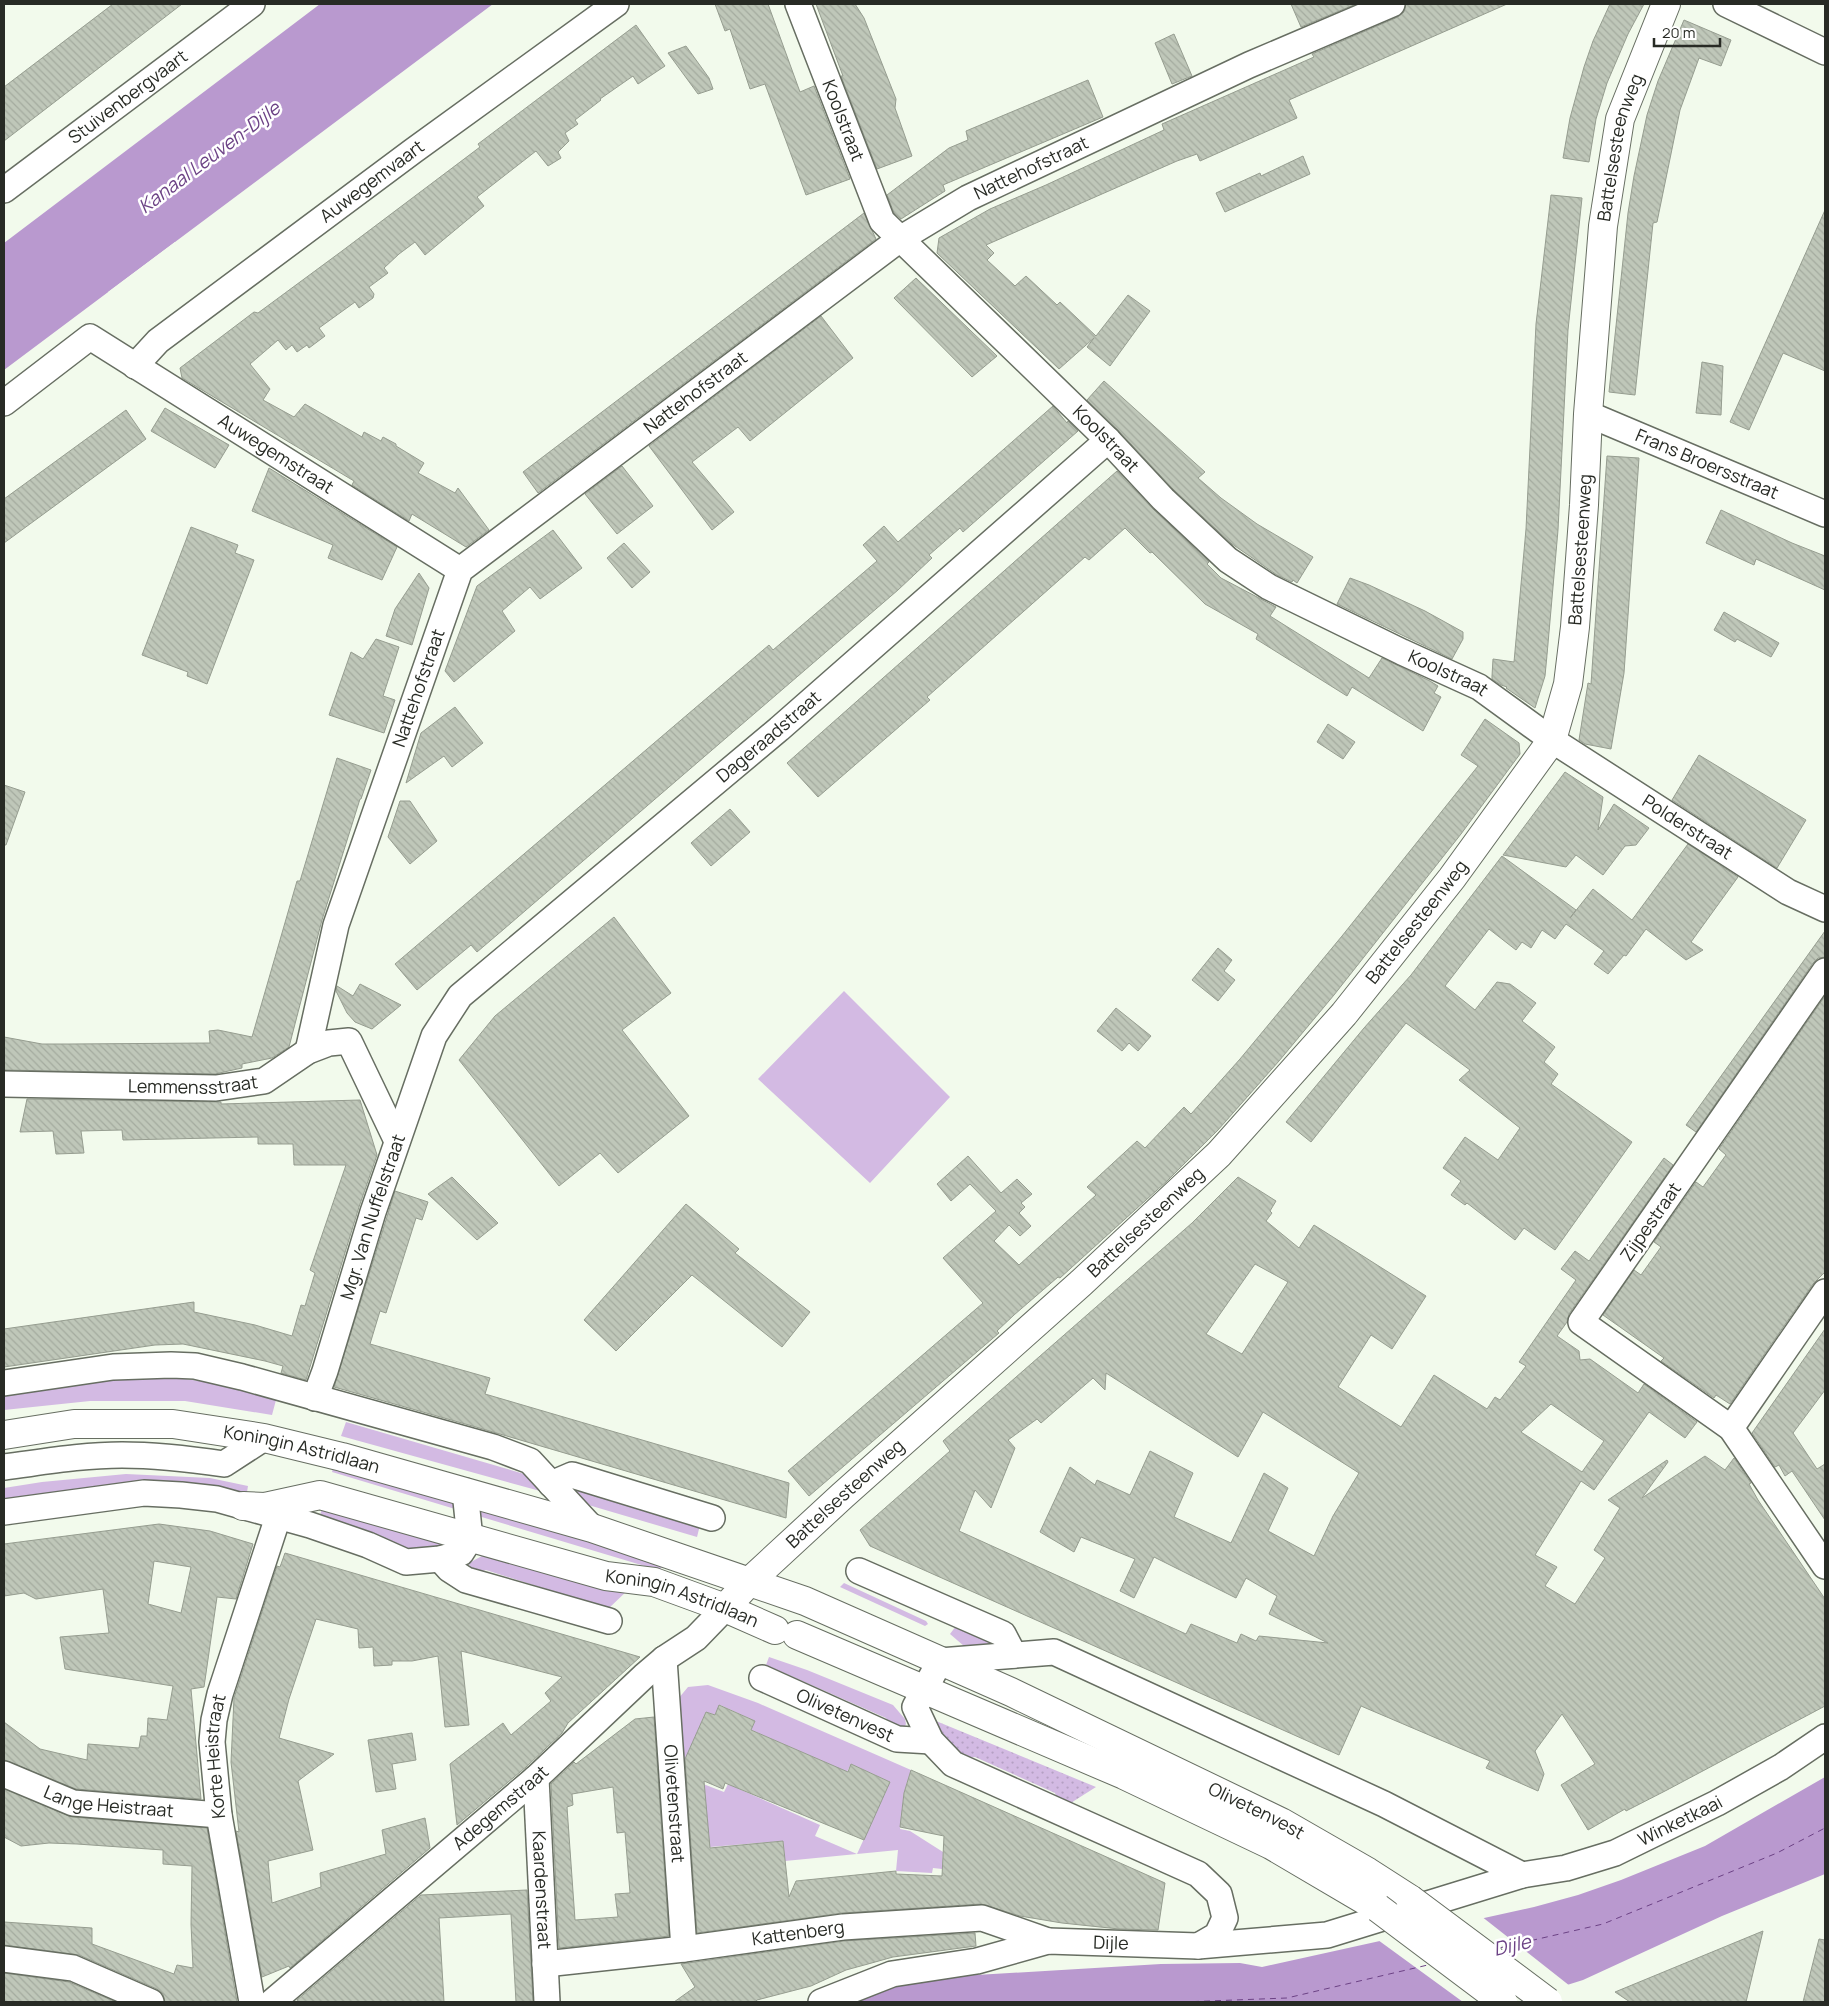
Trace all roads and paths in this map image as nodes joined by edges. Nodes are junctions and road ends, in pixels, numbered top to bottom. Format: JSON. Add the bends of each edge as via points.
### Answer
{"nodes":[{"id":1,"x":252,"y":4,"type":"edge"},
{"id":2,"x":616,"y":4,"type":"edge"},
{"id":3,"x":798,"y":4,"type":"edge"},
{"id":4,"x":1392,"y":4,"type":"edge"},
{"id":5,"x":1666,"y":4,"type":"edge"},
{"id":6,"x":1726,"y":4,"type":"edge"},
{"id":7,"x":1825,"y":52,"type":"edge"},
{"id":8,"x":4,"y":190,"type":"edge"},
{"id":9,"x":900,"y":239,"type":"junction"},
{"id":10,"x":136,"y":366,"type":"junction"},
{"id":11,"x":4,"y":403,"type":"edge"},
{"id":12,"x":1588,"y":414,"type":"junction"},
{"id":13,"x":1108,"y":440,"type":"junction"},
{"id":14,"x":1825,"y":514,"type":"edge"},
{"id":15,"x":460,"y":570,"type":"junction"},
{"id":16,"x":1552,"y":740,"type":"junction"},
{"id":17,"x":1825,"y":909,"type":"edge"},
{"id":18,"x":1825,"y":971,"type":"edge"},
{"id":19,"x":434,"y":1036,"type":"joint"},
{"id":20,"x":308,"y":1051,"type":"junction"},
{"id":21,"x":4,"y":1084,"type":"edge"},
{"id":22,"x":397,"y":1142,"type":"junction"},
{"id":23,"x":1825,"y":1292,"type":"edge"},
{"id":24,"x":4,"y":1383,"type":"edge"},
{"id":25,"x":315,"y":1398,"type":"junction"},
{"id":26,"x":1731,"y":1428,"type":"junction"},
{"id":27,"x":4,"y":1435,"type":"edge"},
{"id":28,"x":264,"y":1438,"type":"junction"},
{"id":29,"x":4,"y":1468,"type":"edge"},
{"id":30,"x":551,"y":1484,"type":"junction"},
{"id":31,"x":465,"y":1491,"type":"junction"},
{"id":32,"x":243,"y":1506,"type":"junction"},
{"id":33,"x":4,"y":1512,"type":"edge"},
{"id":34,"x":278,"y":1517,"type":"junction"},
{"id":35,"x":712,"y":1518,"type":"dead end"},
{"id":36,"x":592,"y":1528,"type":"junction"},
{"id":37,"x":470,"y":1539,"type":"junction"},
{"id":38,"x":440,"y":1559,"type":"junction"},
{"id":39,"x":1825,"y":1566,"type":"edge"},
{"id":40,"x":858,"y":1571,"type":"dead end"},
{"id":41,"x":750,"y":1581,"type":"junction"},
{"id":42,"x":805,"y":1601,"type":"joint"},
{"id":43,"x":726,"y":1608,"type":"junction"},
{"id":44,"x":609,"y":1621,"type":"dead end"},
{"id":45,"x":786,"y":1633,"type":"joint"},
{"id":46,"x":1014,"y":1655,"type":"junction"},
{"id":47,"x":664,"y":1659,"type":"junction"},
{"id":48,"x":940,"y":1661,"type":"junction"},
{"id":49,"x":762,"y":1678,"type":"dead end"},
{"id":50,"x":924,"y":1689,"type":"junction"},
{"id":51,"x":1825,"y":1737,"type":"edge"},
{"id":52,"x":931,"y":1740,"type":"junction"},
{"id":53,"x":4,"y":1774,"type":"edge"},
{"id":54,"x":536,"y":1778,"type":"junction"},
{"id":55,"x":219,"y":1814,"type":"junction"},
{"id":56,"x":1522,"y":1875,"type":"junction"},
{"id":57,"x":1048,"y":1941,"type":"junction"},
{"id":58,"x":1198,"y":1946,"type":"junction"},
{"id":59,"x":684,"y":1949,"type":"junction"},
{"id":60,"x":4,"y":1961,"type":"edge"},
{"id":61,"x":544,"y":1964,"type":"junction"},
{"id":62,"x":151,"y":2002,"type":"edge"},
{"id":63,"x":252,"y":2002,"type":"edge"},
{"id":64,"x":272,"y":2002,"type":"edge"},
{"id":65,"x":547,"y":2002,"type":"edge"},
{"id":66,"x":821,"y":2002,"type":"edge"},
{"id":67,"x":1503,"y":2002,"type":"edge"},
{"id":68,"x":1548,"y":2002,"type":"edge"}],
"edges":[{"from":1,"to":8,"type":"street","name":"Stuivenbergvaart"},
{"from":2,"to":10,"type":"street","name":"Auwegemvaart","via":[[158,341]]},
{"from":3,"to":9,"type":"street","name":"Koolstraat","via":[[882,221]]},
{"from":4,"to":9,"type":"street","name":"Nattehofstraat","via":[[1249,65],[968,198]]},
{"from":5,"to":12,"type":"main road","name":"Battelsesteenweg","via":[[1620,119],[1603,226]]},
{"from":6,"to":7,"type":"street"},
{"from":9,"to":13,"type":"street","name":"Koolstraat"},
{"from":9,"to":15,"type":"street","name":"Nattehofstraat"},
{"from":10,"to":11,"type":"street","name":"Auwegemstraat","via":[[90,337]]},
{"from":10,"to":15,"type":"street","name":"Auwegemstraat"},
{"from":12,"to":14,"type":"street","name":"Frans Broersstraat"},
{"from":12,"to":16,"type":"main road","name":"Battelsesteenweg","via":[[1574,637],[1568,684]]},
{"from":13,"to":16,"type":"street","name":"Koolstraat","via":[[1163,499],[1228,560],[1270,587],[1479,687]]},
{"from":13,"to":19,"type":"street","name":"Dageraadstraat","via":[[779,729],[460,996]]},
{"from":15,"to":20,"type":"street","name":"Nattehofstraat","via":[[336,925]]},
{"from":16,"to":17,"type":"street","name":"Polderstraat","via":[[1788,892]]},
{"from":16,"to":41,"type":"main road","name":"Battelsesteenweg","via":[[1452,878],[1344,1014],[1220,1154]]},
{"from":18,"to":26,"type":"street","name":"Zijpestraat","via":[[1581,1322]]},
{"from":19,"to":22,"type":"street","name":"Mgr. Van Nuffelstraat"},
{"from":20,"to":21,"type":"street","name":"Lemmensstraat","via":[[264,1081],[216,1088]]},
{"from":20,"to":22,"type":"street","name":"Lemmensstraat","via":[[329,1043],[349,1041]]},
{"from":22,"to":25,"type":"street","name":"Mgr. Van Nuffelstraat"},
{"from":23,"to":26,"type":"street"},
{"from":24,"to":25,"type":"street","name":"Koningin Astridlaan","via":[[113,1367],[195,1366]]},
{"from":25,"to":30,"type":"street","name":"Koningin Astridlaan","via":[[493,1447],[530,1461]]},
{"from":26,"to":39,"type":"street"},
{"from":27,"to":28,"type":"main road","name":"Koningin Astridlaan","via":[[74,1424],[173,1424]]},
{"from":28,"to":29,"type":"street","name":"Koningin Astridlaan","via":[[224,1464],[122,1455],[71,1458]]},
{"from":28,"to":31,"type":"main road","name":"Koningin Astridlaan"},
{"from":30,"to":35,"type":"street","via":[[572,1474]]},
{"from":30,"to":36,"type":"street","name":"Koningin Astridlaan"},
{"from":31,"to":36,"type":"main road","name":"Koningin Astridlaan"},
{"from":31,"to":37,"type":"street"},
{"from":32,"to":33,"type":"street","name":"Koningin Astridlaan","via":[[181,1495],[144,1493]]},
{"from":32,"to":34,"type":"street","name":"Koningin Astridlaan"},
{"from":32,"to":37,"type":"main road","name":"Koningin Astridlaan","via":[[265,1507],[320,1495]]},
{"from":34,"to":38,"type":"street","name":"Koningin Astridlaan","via":[[368,1545],[406,1562]]},
{"from":34,"to":55,"type":"street","name":"Korte Heistraat","via":[[214,1720],[212,1742]]},
{"from":36,"to":41,"type":"main road","name":"Koningin Astridlaan"},
{"from":37,"to":38,"type":"street","name":"Koningin Astridlaan","via":[[461,1553]]},
{"from":37,"to":43,"type":"main road","name":"Koningin Astridlaan","via":[[606,1576],[654,1582]]},
{"from":38,"to":44,"type":"street","via":[[449,1570],[466,1580]]},
{"from":40,"to":46,"type":"street","via":[[1003,1634]]},
{"from":41,"to":42,"type":"main road","name":"Koningin Astridlaan"},
{"from":41,"to":43,"type":"main road","name":"Battelsesteenweg"},
{"from":42,"to":48,"type":"main road","name":"Olivetenvest"},
{"from":43,"to":45,"type":"main road","name":"Koningin Astridlaan"},
{"from":43,"to":47,"type":"street","name":"Adegemstraat","via":[[696,1638]]},
{"from":45,"to":50,"type":"main road","name":"Olivetenvest"},
{"from":46,"to":48,"type":"street","name":"Olivetenvest"},
{"from":46,"to":56,"type":"street","name":"Olivetenvest","via":[[1054,1652],[1384,1804]]},
{"from":47,"to":54,"type":"street","name":"Adegemstraat"},
{"from":47,"to":59,"type":"street","name":"Olivetenstraat"},
{"from":48,"to":50,"type":"street","name":"Olivetenvest"},
{"from":48,"to":68,"type":"main road","name":"Olivetenvest","bridge":true,"via":[[1281,1822],[1410,1899]]},
{"from":49,"to":52,"type":"street","name":"Olivetenvest","via":[[897,1740]]},
{"from":50,"to":52,"type":"street","name":"Olivetenvest","via":[[915,1707]]},
{"from":50,"to":67,"type":"main road","name":"Olivetenvest","bridge":true,"via":[[1124,1775],[1271,1845],[1378,1908]]},
{"from":51,"to":56,"type":"street","name":"Winketkaai","via":[[1725,1799],[1615,1854],[1566,1868]]},
{"from":52,"to":58,"type":"street","name":"Olivetenvest","via":[[953,1764],[1198,1874],[1219,1894],[1225,1918],[1217,1935]]},
{"from":53,"to":55,"type":"street","name":"Lange Heistraat","via":[[73,1803]]},
{"from":54,"to":61,"type":"street","name":"Kaardenstraat"},
{"from":54,"to":64,"type":"street","name":"Adegemstraat"},
{"from":55,"to":63,"type":"street","name":"Korte Heistraat"},
{"from":56,"to":58,"type":"street","name":"Dijle","via":[[1327,1934]]},
{"from":57,"to":58,"type":"street","name":"Dijle"},
{"from":57,"to":59,"type":"street","name":"Kattenberg","via":[[982,1918],[842,1927]]},
{"from":57,"to":66,"type":"street","name":"Dijle","via":[[977,1961],[892,1974]]},
{"from":59,"to":61,"type":"street","name":"Kattenberg"},
{"from":60,"to":62,"type":"street","via":[[73,1968]]},
{"from":61,"to":65,"type":"street","name":"Kaardenstraat"}]}
